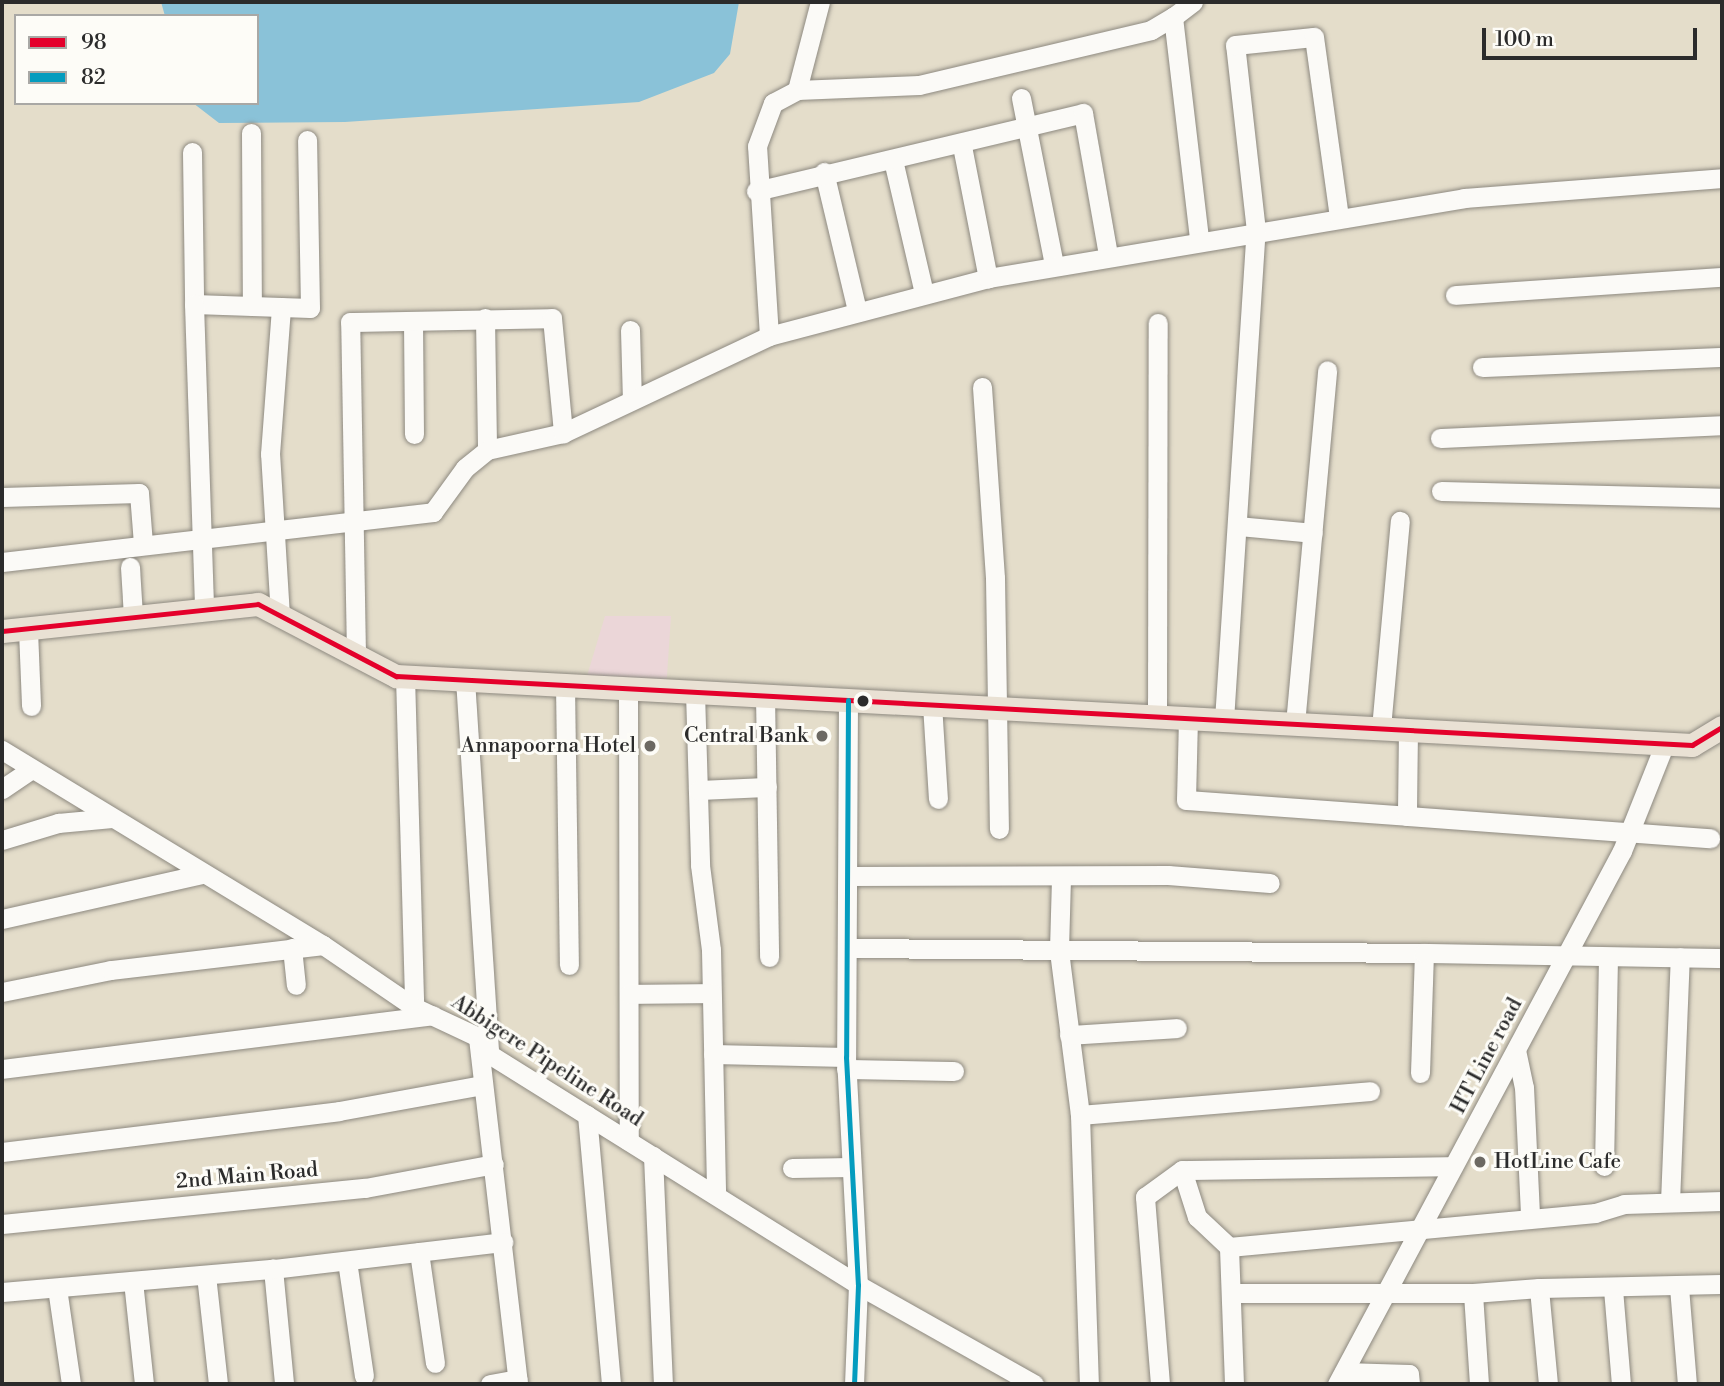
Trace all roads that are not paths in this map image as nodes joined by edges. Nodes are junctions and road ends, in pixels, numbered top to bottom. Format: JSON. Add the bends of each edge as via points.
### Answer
{"nodes":[{"id":1,"x":820,"y":2,"type":"edge"},
{"id":2,"x":1193,"y":2,"type":"edge"},
{"id":3,"x":1173,"y":17,"type":"junction"},
{"id":4,"x":797,"y":90,"type":"junction"},
{"id":5,"x":1021,"y":98,"type":"dead end"},
{"id":6,"x":1027,"y":129,"type":"junction"},
{"id":7,"x":251,"y":134,"type":"dead end"},
{"id":8,"x":307,"y":140,"type":"dead end"},
{"id":9,"x":962,"y":146,"type":"junction"},
{"id":10,"x":192,"y":152,"type":"dead end"},
{"id":11,"x":893,"y":160,"type":"junction"},
{"id":12,"x":824,"y":172,"type":"junction"},
{"id":13,"x":1722,"y":178,"type":"edge"},
{"id":14,"x":757,"y":191,"type":"junction"},
{"id":15,"x":1339,"y":217,"type":"junction"},
{"id":16,"x":1256,"y":231,"type":"junction"},
{"id":17,"x":1199,"y":238,"type":"junction"},
{"id":18,"x":1108,"y":255,"type":"junction"},
{"id":19,"x":1054,"y":265,"type":"junction"},
{"id":20,"x":1722,"y":277,"type":"edge"},
{"id":21,"x":988,"y":278,"type":"junction"},
{"id":22,"x":924,"y":293,"type":"junction"},
{"id":23,"x":1455,"y":295,"type":"dead end"},
{"id":24,"x":194,"y":304,"type":"junction"},
{"id":25,"x":252,"y":306,"type":"junction"},
{"id":26,"x":281,"y":307,"type":"junction"},
{"id":27,"x":857,"y":310,"type":"junction"},
{"id":28,"x":485,"y":318,"type":"junction"},
{"id":29,"x":413,"y":321,"type":"junction"},
{"id":30,"x":1158,"y":323,"type":"dead end"},
{"id":31,"x":630,"y":330,"type":"dead end"},
{"id":32,"x":769,"y":336,"type":"junction"},
{"id":33,"x":1722,"y":357,"type":"edge"},
{"id":34,"x":1482,"y":367,"type":"dead end"},
{"id":35,"x":1327,"y":370,"type":"dead end"},
{"id":36,"x":982,"y":387,"type":"dead end"},
{"id":37,"x":632,"y":400,"type":"junction"},
{"id":38,"x":1722,"y":425,"type":"edge"},
{"id":39,"x":563,"y":433,"type":"junction"},
{"id":40,"x":414,"y":434,"type":"dead end"},
{"id":41,"x":1440,"y":438,"type":"dead end"},
{"id":42,"x":487,"y":450,"type":"junction"},
{"id":43,"x":1441,"y":491,"type":"dead end"},
{"id":44,"x":2,"y":496,"type":"edge"},
{"id":45,"x":1722,"y":498,"type":"edge"},
{"id":46,"x":352,"y":521,"type":"junction"},
{"id":47,"x":1400,"y":521,"type":"dead end"},
{"id":48,"x":1238,"y":526,"type":"junction"},
{"id":49,"x":274,"y":530,"type":"junction"},
{"id":50,"x":1313,"y":533,"type":"junction"},
{"id":51,"x":202,"y":538,"type":"junction"},
{"id":52,"x":143,"y":544,"type":"junction"},
{"id":53,"x":2,"y":562,"type":"edge"},
{"id":54,"x":130,"y":567,"type":"dead end"},
{"id":55,"x":204,"y":607,"type":"junction"},
{"id":56,"x":133,"y":616,"type":"junction"},
{"id":57,"x":280,"y":616,"type":"junction"},
{"id":58,"x":28,"y":630,"type":"junction"},
{"id":59,"x":2,"y":631,"type":"edge"},
{"id":60,"x":356,"y":655,"type":"junction"},
{"id":61,"x":405,"y":676,"type":"junction"},
{"id":62,"x":465,"y":679,"type":"junction"},
{"id":63,"x":565,"y":685,"type":"junction"},
{"id":64,"x":628,"y":688,"type":"junction"},
{"id":65,"x":695,"y":692,"type":"junction"},
{"id":66,"x":765,"y":695,"type":"junction"},
{"id":67,"x":848,"y":700,"type":"junction"},
{"id":68,"x":932,"y":704,"type":"junction"},
{"id":69,"x":31,"y":706,"type":"dead end"},
{"id":70,"x":998,"y":707,"type":"junction"},
{"id":71,"x":1157,"y":716,"type":"junction"},
{"id":72,"x":1188,"y":718,"type":"junction"},
{"id":73,"x":1224,"y":720,"type":"junction"},
{"id":74,"x":1295,"y":723,"type":"junction"},
{"id":75,"x":1722,"y":727,"type":"edge"},
{"id":76,"x":1381,"y":728,"type":"junction"},
{"id":77,"x":1408,"y":730,"type":"junction"},
{"id":78,"x":1665,"y":743,"type":"junction"},
{"id":79,"x":2,"y":750,"type":"edge"},
{"id":80,"x":32,"y":769,"type":"junction"},
{"id":81,"x":767,"y":787,"type":"junction"},
{"id":82,"x":2,"y":789,"type":"edge"},
{"id":83,"x":698,"y":790,"type":"junction"},
{"id":84,"x":938,"y":799,"type":"dead end"},
{"id":85,"x":1408,"y":816,"type":"junction"},
{"id":86,"x":112,"y":818,"type":"junction"},
{"id":87,"x":999,"y":829,"type":"dead end"},
{"id":88,"x":1630,"y":835,"type":"junction"},
{"id":89,"x":1710,"y":838,"type":"dead end"},
{"id":90,"x":2,"y":840,"type":"edge"},
{"id":91,"x":201,"y":874,"type":"junction"},
{"id":92,"x":850,"y":876,"type":"junction"},
{"id":93,"x":1061,"y":878,"type":"junction"},
{"id":94,"x":1270,"y":883,"type":"dead end"},
{"id":95,"x":2,"y":919,"type":"edge"},
{"id":96,"x":323,"y":945,"type":"junction"},
{"id":97,"x":292,"y":948,"type":"junction"},
{"id":98,"x":850,"y":948,"type":"junction"},
{"id":99,"x":1059,"y":951,"type":"junction"},
{"id":100,"x":1424,"y":953,"type":"junction"},
{"id":101,"x":769,"y":957,"type":"dead end"},
{"id":102,"x":1566,"y":957,"type":"junction"},
{"id":103,"x":1608,"y":957,"type":"junction"},
{"id":104,"x":1680,"y":957,"type":"junction"},
{"id":105,"x":1722,"y":958,"type":"edge"},
{"id":106,"x":569,"y":965,"type":"dead end"},
{"id":107,"x":296,"y":985,"type":"dead end"},
{"id":108,"x":2,"y":992,"type":"edge"},
{"id":109,"x":711,"y":993,"type":"junction"},
{"id":110,"x":629,"y":994,"type":"junction"},
{"id":111,"x":414,"y":1007,"type":"junction"},
{"id":112,"x":437,"y":1014,"type":"junction"},
{"id":113,"x":1177,"y":1028,"type":"dead end"},
{"id":114,"x":1069,"y":1035,"type":"junction"},
{"id":115,"x":478,"y":1037,"type":"junction"},
{"id":116,"x":1516,"y":1050,"type":"junction"},
{"id":117,"x":489,"y":1054,"type":"junction"},
{"id":118,"x":713,"y":1054,"type":"junction"},
{"id":119,"x":846,"y":1063,"type":"junction"},
{"id":120,"x":2,"y":1069,"type":"edge"},
{"id":121,"x":954,"y":1072,"type":"dead end"},
{"id":122,"x":1420,"y":1073,"type":"dead end"},
{"id":123,"x":482,"y":1085,"type":"junction"},
{"id":124,"x":1370,"y":1091,"type":"dead end"},
{"id":125,"x":587,"y":1115,"type":"junction"},
{"id":126,"x":1080,"y":1115,"type":"junction"},
{"id":127,"x":629,"y":1141,"type":"junction"},
{"id":128,"x":2,"y":1152,"type":"edge"},
{"id":129,"x":653,"y":1156,"type":"junction"},
{"id":130,"x":494,"y":1164,"type":"junction"},
{"id":131,"x":1453,"y":1166,"type":"junction"},
{"id":132,"x":1604,"y":1166,"type":"dead end"},
{"id":133,"x":851,"y":1167,"type":"junction"},
{"id":134,"x":792,"y":1168,"type":"dead end"},
{"id":135,"x":1182,"y":1170,"type":"junction"},
{"id":136,"x":716,"y":1195,"type":"junction"},
{"id":137,"x":1722,"y":1201,"type":"edge"},
{"id":138,"x":1671,"y":1202,"type":"junction"},
{"id":139,"x":1530,"y":1215,"type":"junction"},
{"id":140,"x":2,"y":1224,"type":"edge"},
{"id":141,"x":1422,"y":1224,"type":"junction"},
{"id":142,"x":503,"y":1242,"type":"junction"},
{"id":143,"x":1229,"y":1247,"type":"junction"},
{"id":144,"x":419,"y":1252,"type":"junction"},
{"id":145,"x":346,"y":1261,"type":"junction"},
{"id":146,"x":273,"y":1269,"type":"junction"},
{"id":147,"x":206,"y":1275,"type":"junction"},
{"id":148,"x":133,"y":1281,"type":"junction"},
{"id":149,"x":858,"y":1284,"type":"junction"},
{"id":150,"x":1722,"y":1284,"type":"edge"},
{"id":151,"x":1679,"y":1287,"type":"junction"},
{"id":152,"x":57,"y":1288,"type":"junction"},
{"id":153,"x":1539,"y":1288,"type":"junction"},
{"id":154,"x":1613,"y":1289,"type":"junction"},
{"id":155,"x":2,"y":1292,"type":"edge"},
{"id":156,"x":1386,"y":1292,"type":"junction"},
{"id":157,"x":1232,"y":1293,"type":"junction"},
{"id":158,"x":1474,"y":1293,"type":"junction"},
{"id":159,"x":435,"y":1363,"type":"dead end"},
{"id":160,"x":364,"y":1376,"type":"dead end"},
{"id":161,"x":1341,"y":1378,"type":"edge"},
{"id":162,"x":518,"y":1382,"type":"edge"},
{"id":163,"x":284,"y":1383,"type":"edge"},
{"id":164,"x":71,"y":1384,"type":"edge"},
{"id":165,"x":144,"y":1384,"type":"edge"},
{"id":166,"x":218,"y":1384,"type":"edge"},
{"id":167,"x":490,"y":1384,"type":"edge"},
{"id":168,"x":611,"y":1384,"type":"edge"},
{"id":169,"x":663,"y":1384,"type":"edge"},
{"id":170,"x":854,"y":1384,"type":"edge"},
{"id":171,"x":1034,"y":1384,"type":"edge"},
{"id":172,"x":1089,"y":1384,"type":"edge"},
{"id":173,"x":1160,"y":1384,"type":"edge"},
{"id":174,"x":1234,"y":1384,"type":"edge"},
{"id":175,"x":1410,"y":1384,"type":"edge"},
{"id":176,"x":1479,"y":1384,"type":"edge"},
{"id":177,"x":1548,"y":1384,"type":"edge"},
{"id":178,"x":1621,"y":1384,"type":"edge"},
{"id":179,"x":1687,"y":1384,"type":"edge"}],
"edges":[{"from":1,"to":4,"type":"street"},
{"from":2,"to":3,"type":"street"},
{"from":3,"to":4,"type":"street","via":[[1151,30],[919,85]]},
{"from":3,"to":17,"type":"street"},
{"from":4,"to":14,"type":"street","via":[[773,103],[759,132]]},
{"from":5,"to":6,"type":"street"},
{"from":6,"to":9,"type":"street"},
{"from":6,"to":18,"type":"street","via":[[1083,113]]},
{"from":6,"to":19,"type":"street"},
{"from":7,"to":25,"type":"street"},
{"from":8,"to":26,"type":"street","via":[[310,308]]},
{"from":9,"to":11,"type":"street"},
{"from":9,"to":21,"type":"street"},
{"from":10,"to":24,"type":"street"},
{"from":11,"to":12,"type":"street"},
{"from":11,"to":22,"type":"street"},
{"from":12,"to":14,"type":"street"},
{"from":12,"to":27,"type":"street"},
{"from":13,"to":15,"type":"street","via":[[1464,198]]},
{"from":14,"to":32,"type":"street"},
{"from":15,"to":16,"type":"street"},
{"from":15,"to":16,"type":"street","via":[[1314,37],[1235,45]]},
{"from":16,"to":17,"type":"street"},
{"from":16,"to":48,"type":"street"},
{"from":17,"to":18,"type":"street"},
{"from":18,"to":19,"type":"street"},
{"from":19,"to":21,"type":"street"},
{"from":20,"to":23,"type":"street"},
{"from":21,"to":22,"type":"street"},
{"from":22,"to":27,"type":"street"},
{"from":24,"to":25,"type":"street"},
{"from":24,"to":51,"type":"street"},
{"from":25,"to":26,"type":"street"},
{"from":26,"to":49,"type":"street","via":[[270,454]]},
{"from":27,"to":32,"type":"street"},
{"from":28,"to":29,"type":"street"},
{"from":28,"to":39,"type":"street","via":[[552,318]]},
{"from":28,"to":42,"type":"street"},
{"from":29,"to":40,"type":"street"},
{"from":29,"to":46,"type":"street","via":[[349,322]]},
{"from":30,"to":71,"type":"street"},
{"from":31,"to":37,"type":"street"},
{"from":32,"to":37,"type":"street"},
{"from":33,"to":34,"type":"street"},
{"from":35,"to":50,"type":"street"},
{"from":36,"to":70,"type":"street"},
{"from":37,"to":39,"type":"street"},
{"from":38,"to":41,"type":"street"},
{"from":39,"to":42,"type":"street"},
{"from":42,"to":46,"type":"street","via":[[465,468],[433,512]]},
{"from":43,"to":45,"type":"street"},
{"from":44,"to":52,"type":"street","via":[[139,493]]},
{"from":46,"to":49,"type":"street"},
{"from":46,"to":60,"type":"street"},
{"from":47,"to":76,"type":"street"},
{"from":48,"to":50,"type":"street"},
{"from":48,"to":73,"type":"street"},
{"from":49,"to":51,"type":"street"},
{"from":49,"to":57,"type":"street"},
{"from":50,"to":74,"type":"street"},
{"from":51,"to":52,"type":"street"},
{"from":51,"to":55,"type":"street"},
{"from":52,"to":53,"type":"street"},
{"from":54,"to":56,"type":"street"},
{"from":55,"to":56,"type":"main road"},
{"from":55,"to":57,"type":"main road","via":[[258,604]]},
{"from":56,"to":58,"type":"main road"},
{"from":57,"to":60,"type":"main road"},
{"from":58,"to":59,"type":"main road"},
{"from":58,"to":69,"type":"street"},
{"from":60,"to":61,"type":"main road"},
{"from":61,"to":62,"type":"main road"},
{"from":61,"to":111,"type":"street"},
{"from":62,"to":63,"type":"main road"},
{"from":62,"to":117,"type":"street"},
{"from":63,"to":64,"type":"main road"},
{"from":63,"to":106,"type":"street"},
{"from":64,"to":65,"type":"main road"},
{"from":64,"to":110,"type":"street"},
{"from":65,"to":66,"type":"main road"},
{"from":65,"to":83,"type":"street"},
{"from":66,"to":67,"type":"main road"},
{"from":66,"to":81,"type":"street"},
{"from":67,"to":68,"type":"main road"},
{"from":67,"to":92,"type":"street"},
{"from":68,"to":70,"type":"main road"},
{"from":68,"to":84,"type":"street"},
{"from":70,"to":71,"type":"main road"},
{"from":70,"to":87,"type":"street"},
{"from":71,"to":72,"type":"main road"},
{"from":72,"to":73,"type":"main road"},
{"from":72,"to":85,"type":"street","via":[[1186,800]]},
{"from":73,"to":74,"type":"main road"},
{"from":74,"to":76,"type":"main road"},
{"from":75,"to":78,"type":"main road","via":[[1692,745]]},
{"from":76,"to":77,"type":"main road"},
{"from":77,"to":78,"type":"main road"},
{"from":77,"to":85,"type":"street"},
{"from":78,"to":88,"type":"street","name":"HT Line road"},
{"from":79,"to":80,"type":"street","name":"Abbigere Pipeline Road"},
{"from":80,"to":82,"type":"street"},
{"from":80,"to":86,"type":"street","name":"Abbigere Pipeline Road"},
{"from":81,"to":83,"type":"street"},
{"from":81,"to":101,"type":"street"},
{"from":83,"to":109,"type":"street"},
{"from":85,"to":88,"type":"street"},
{"from":86,"to":90,"type":"street","via":[[58,822]]},
{"from":86,"to":91,"type":"street","name":"Abbigere Pipeline Road"},
{"from":88,"to":89,"type":"street"},
{"from":88,"to":102,"type":"street","name":"HT Line road"},
{"from":91,"to":95,"type":"street"},
{"from":91,"to":96,"type":"street","name":"Abbigere Pipeline Road"},
{"from":92,"to":93,"type":"street"},
{"from":92,"to":98,"type":"street"},
{"from":93,"to":94,"type":"street","via":[[1168,875]]},
{"from":93,"to":99,"type":"street"},
{"from":96,"to":97,"type":"street"},
{"from":96,"to":111,"type":"street","name":"Abbigere Pipeline Road"},
{"from":97,"to":107,"type":"street"},
{"from":97,"to":108,"type":"street","via":[[111,970]]},
{"from":98,"to":99,"type":"street"},
{"from":98,"to":119,"type":"street"},
{"from":99,"to":100,"type":"street"},
{"from":99,"to":114,"type":"street"},
{"from":100,"to":102,"type":"street"},
{"from":100,"to":122,"type":"street"},
{"from":102,"to":103,"type":"street"},
{"from":102,"to":116,"type":"street","name":"HT Line road"},
{"from":103,"to":104,"type":"street"},
{"from":103,"to":132,"type":"street"},
{"from":104,"to":105,"type":"street"},
{"from":104,"to":138,"type":"street"},
{"from":109,"to":110,"type":"street"},
{"from":109,"to":118,"type":"street"},
{"from":110,"to":127,"type":"street"},
{"from":111,"to":112,"type":"street","name":"Abbigere Pipeline Road"},
{"from":112,"to":115,"type":"street","name":"Abbigere Pipeline Road"},
{"from":112,"to":120,"type":"street"},
{"from":113,"to":114,"type":"street"},
{"from":114,"to":126,"type":"street"},
{"from":115,"to":117,"type":"street","name":"Abbigere Pipeline Road"},
{"from":115,"to":123,"type":"street"},
{"from":116,"to":131,"type":"street","name":"HT Line road"},
{"from":116,"to":139,"type":"street","via":[[1524,1087]]},
{"from":117,"to":125,"type":"street","name":"Abbigere Pipeline Road"},
{"from":118,"to":119,"type":"street"},
{"from":118,"to":136,"type":"street"},
{"from":119,"to":121,"type":"street"},
{"from":119,"to":133,"type":"street"},
{"from":123,"to":128,"type":"street","via":[[339,1111]]},
{"from":123,"to":130,"type":"street"},
{"from":124,"to":126,"type":"street"},
{"from":125,"to":127,"type":"street","name":"Abbigere Pipeline Road"},
{"from":125,"to":168,"type":"street"},
{"from":126,"to":172,"type":"street"},
{"from":127,"to":129,"type":"street","name":"Abbigere Pipeline Road"},
{"from":129,"to":136,"type":"street","name":"Abbigere Pipeline Road"},
{"from":129,"to":169,"type":"street"},
{"from":130,"to":140,"type":"street","name":"2nd Main Road","via":[[365,1188]]},
{"from":130,"to":142,"type":"street"},
{"from":131,"to":135,"type":"street"},
{"from":131,"to":141,"type":"street","name":"HT Line road"},
{"from":133,"to":134,"type":"street"},
{"from":133,"to":149,"type":"street"},
{"from":135,"to":143,"type":"street","via":[[1197,1217]]},
{"from":135,"to":173,"type":"street","via":[[1145,1198]]},
{"from":136,"to":149,"type":"street","name":"Abbigere Pipeline Road"},
{"from":137,"to":138,"type":"street"},
{"from":138,"to":139,"type":"street"},
{"from":139,"to":141,"type":"street"},
{"from":141,"to":143,"type":"street"},
{"from":141,"to":156,"type":"street","name":"HT Line road"},
{"from":142,"to":144,"type":"street"},
{"from":142,"to":162,"type":"street"},
{"from":143,"to":157,"type":"street"},
{"from":144,"to":145,"type":"street"},
{"from":144,"to":159,"type":"street"},
{"from":145,"to":146,"type":"street"},
{"from":145,"to":160,"type":"street"},
{"from":146,"to":147,"type":"street"},
{"from":146,"to":163,"type":"street"},
{"from":147,"to":148,"type":"street"},
{"from":147,"to":166,"type":"street"},
{"from":148,"to":152,"type":"street"},
{"from":148,"to":165,"type":"street"},
{"from":149,"to":170,"type":"street"},
{"from":149,"to":171,"type":"street","name":"Abbigere Pipeline Road"},
{"from":150,"to":151,"type":"street"},
{"from":151,"to":154,"type":"street"},
{"from":151,"to":179,"type":"street"},
{"from":152,"to":155,"type":"street"},
{"from":152,"to":164,"type":"street"},
{"from":153,"to":154,"type":"street"},
{"from":153,"to":158,"type":"street"},
{"from":153,"to":177,"type":"street"},
{"from":154,"to":178,"type":"street"},
{"from":156,"to":157,"type":"street"},
{"from":156,"to":158,"type":"street"},
{"from":156,"to":161,"type":"street","name":"HT Line road"},
{"from":157,"to":174,"type":"street"},
{"from":158,"to":176,"type":"street"},
{"from":161,"to":175,"type":"street","via":[[1409,1374]]},
{"from":162,"to":167,"type":"street"}]}
